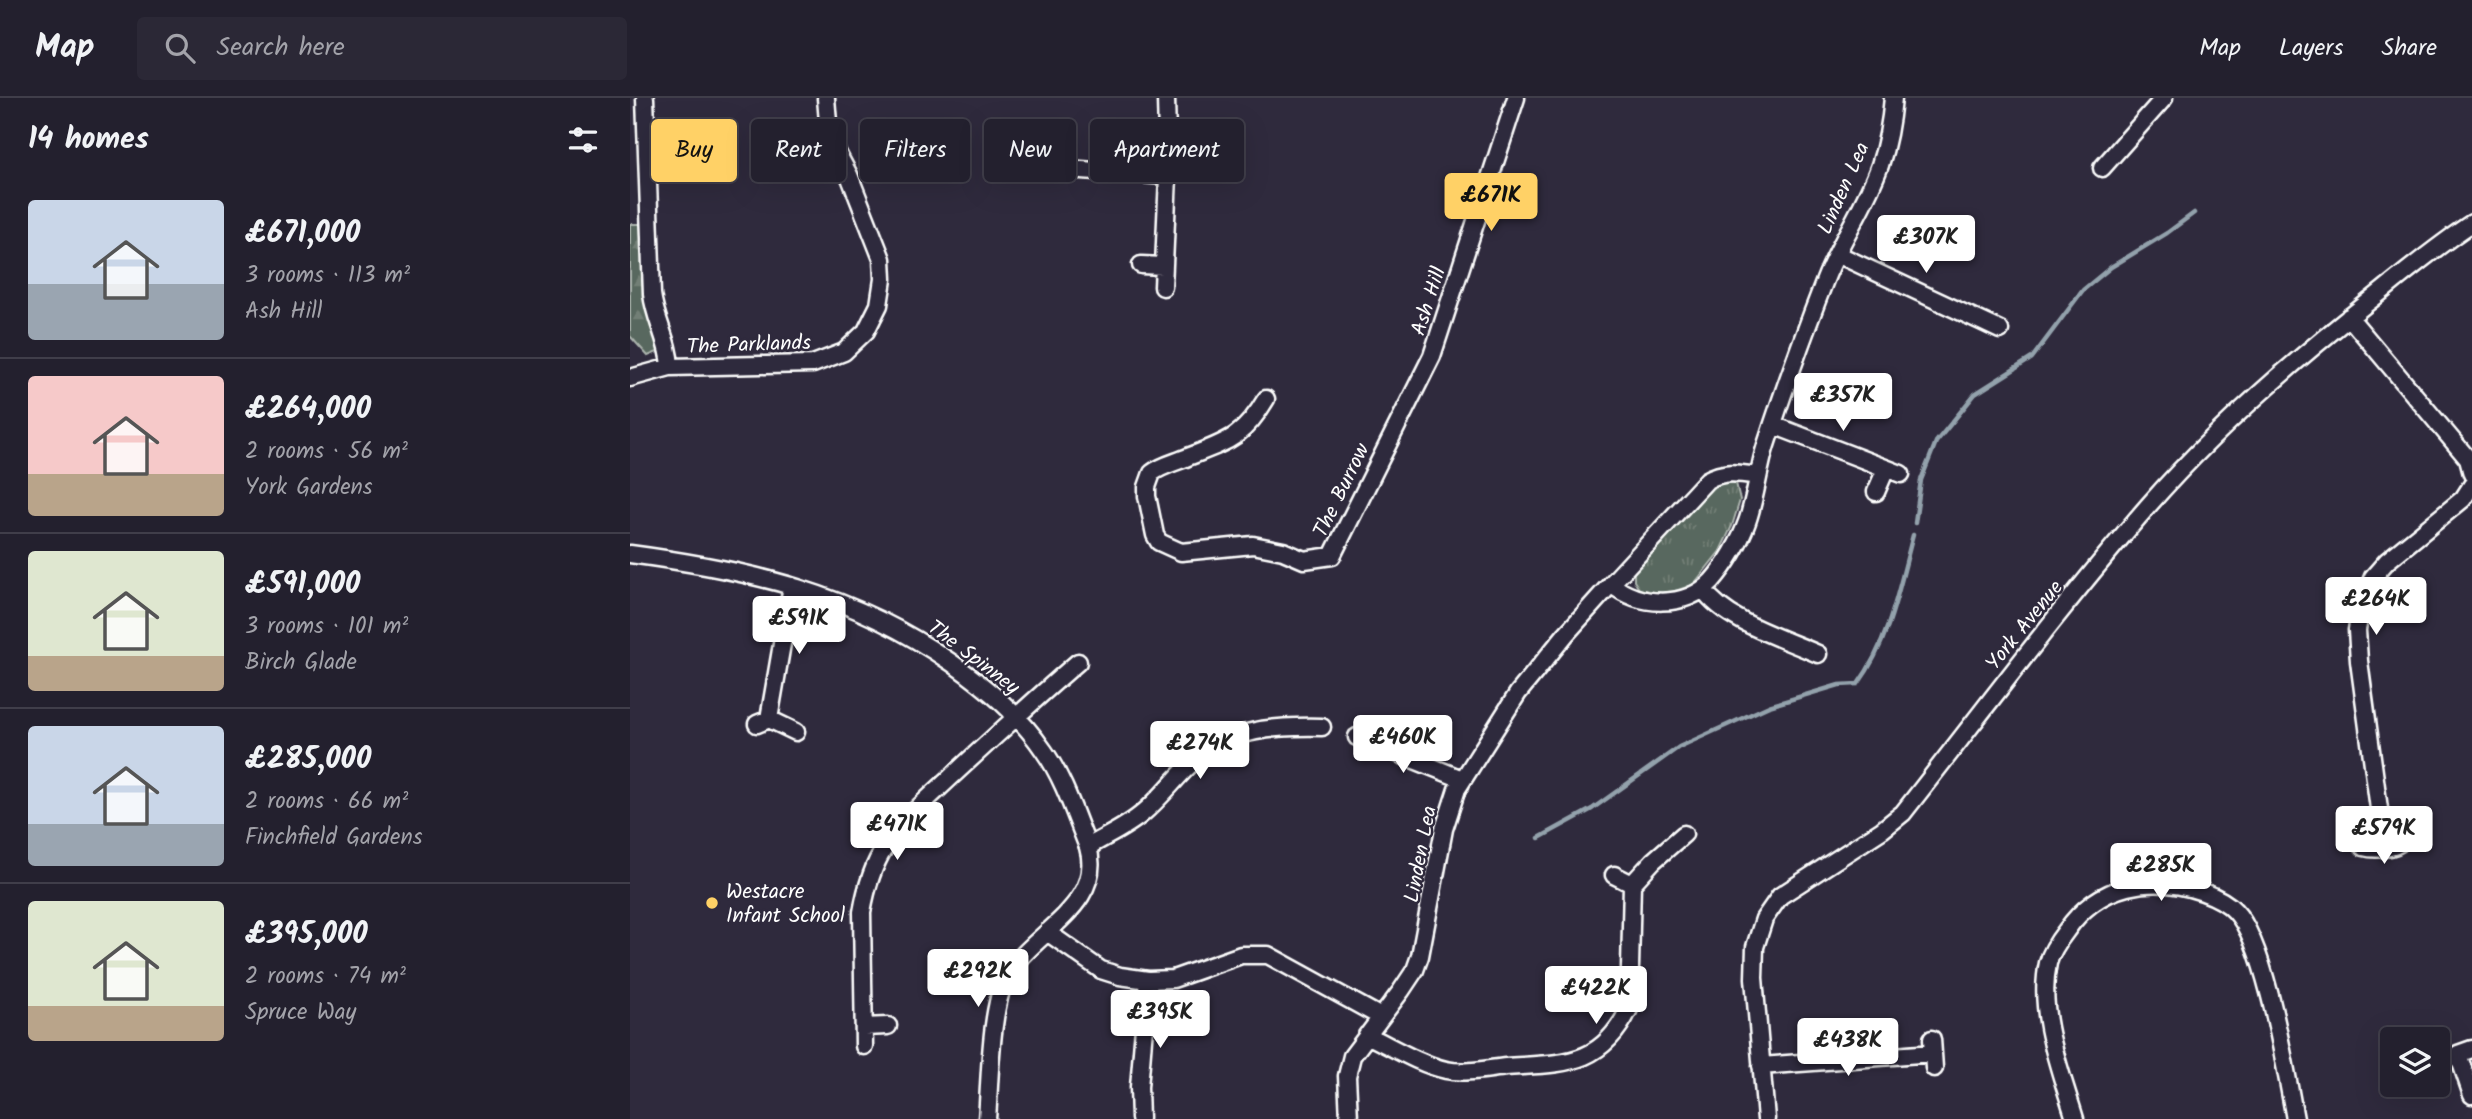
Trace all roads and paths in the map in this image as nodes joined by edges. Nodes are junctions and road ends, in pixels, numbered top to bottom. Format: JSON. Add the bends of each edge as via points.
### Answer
{"nodes":[{"id":1,"x":645,"y":98,"type":"edge"},
{"id":2,"x":826,"y":98,"type":"edge"},
{"id":3,"x":1166,"y":98,"type":"edge"},
{"id":4,"x":1516,"y":98,"type":"edge"},
{"id":5,"x":1893,"y":98,"type":"edge"},
{"id":6,"x":2164,"y":98,"type":"edge"},
{"id":7,"x":1167,"y":119,"type":"edge"},
{"id":8,"x":2102,"y":168,"type":"dead end"},
{"id":9,"x":1168,"y":182,"type":"edge"},
{"id":10,"x":2472,"y":223,"type":"edge"},
{"id":11,"x":1837,"y":254,"type":"junction"},
{"id":12,"x":1141,"y":265,"type":"dead end"},
{"id":13,"x":1163,"y":266,"type":"junction"},
{"id":14,"x":1163,"y":287,"type":"dead end"},
{"id":15,"x":2349,"y":317,"type":"junction"},
{"id":16,"x":2000,"y":330,"type":"dead end"},
{"id":17,"x":1432,"y":356,"type":"joint"},
{"id":18,"x":670,"y":368,"type":"junction"},
{"id":19,"x":630,"y":378,"type":"edge"},
{"id":20,"x":1266,"y":398,"type":"dead end"},
{"id":21,"x":1773,"y":425,"type":"junction"},
{"id":22,"x":2472,"y":474,"type":"edge"},
{"id":23,"x":1758,"y":476,"type":"junction"},
{"id":24,"x":2472,"y":485,"type":"edge"},
{"id":25,"x":1876,"y":492,"type":"dead end"},
{"id":26,"x":630,"y":554,"type":"edge"},
{"id":27,"x":1611,"y":584,"type":"junction"},
{"id":28,"x":792,"y":586,"type":"junction"},
{"id":29,"x":1703,"y":589,"type":"junction"},
{"id":30,"x":1818,"y":654,"type":"dead end"},
{"id":31,"x":1078,"y":662,"type":"dead end"},
{"id":32,"x":1016,"y":716,"type":"junction"},
{"id":33,"x":1322,"y":727,"type":"dead end"},
{"id":34,"x":796,"y":732,"type":"dead end"},
{"id":35,"x":1357,"y":737,"type":"dead end"},
{"id":36,"x":1462,"y":779,"type":"junction"},
{"id":37,"x":2382,"y":831,"type":"dead end"},
{"id":38,"x":1684,"y":834,"type":"dead end"},
{"id":39,"x":1088,"y":847,"type":"junction"},
{"id":40,"x":1614,"y":875,"type":"dead end"},
{"id":41,"x":1632,"y":884,"type":"junction"},
{"id":42,"x":1047,"y":932,"type":"junction"},
{"id":43,"x":1148,"y":980,"type":"junction"},
{"id":44,"x":1381,"y":1017,"type":"junction"},
{"id":45,"x":888,"y":1026,"type":"dead end"},
{"id":46,"x":864,"y":1027,"type":"junction"},
{"id":47,"x":1367,"y":1035,"type":"junction"},
{"id":48,"x":864,"y":1046,"type":"dead end"},
{"id":49,"x":2472,"y":1049,"type":"edge"},
{"id":50,"x":1933,"y":1054,"type":"dead end"},
{"id":51,"x":1761,"y":1066,"type":"junction"},
{"id":52,"x":2472,"y":1096,"type":"edge"},
{"id":53,"x":987,"y":1119,"type":"edge"},
{"id":54,"x":1140,"y":1119,"type":"edge"},
{"id":55,"x":1349,"y":1119,"type":"edge"},
{"id":56,"x":1766,"y":1119,"type":"edge"},
{"id":57,"x":2075,"y":1119,"type":"edge"},
{"id":58,"x":2295,"y":1119,"type":"edge"}],
"edges":[{"from":1,"to":18,"type":"street","via":[[652,294],[669,348]]},
{"from":2,"to":18,"type":"street","name":"The Parklands","via":[[833,145],[882,259],[881,293],[866,331],[844,352],[813,364]]},
{"from":3,"to":7,"type":"street"},
{"from":4,"to":17,"type":"street","name":"Ash Hill"},
{"from":5,"to":11,"type":"street","name":"Linden Lea","via":[[1879,167]]},
{"from":6,"to":8,"type":"street"},
{"from":9,"to":13,"type":"street"},
{"from":10,"to":15,"type":"street","name":"York Avenue"},
{"from":11,"to":16,"type":"street","name":"Linden Lea"},
{"from":11,"to":21,"type":"street","name":"Linden Lea"},
{"from":12,"to":13,"type":"street"},
{"from":13,"to":14,"type":"street"},
{"from":15,"to":22,"type":"street","via":[[2468,459]]},
{"from":15,"to":51,"type":"street","name":"York Avenue","via":[[2213,438],[2150,504],[1903,813],[1771,906],[1755,947]]},
{"from":17,"to":20,"type":"street","name":"The Burrow","via":[[1332,555],[1304,560],[1253,545],[1181,552],[1159,542],[1147,496],[1152,473],[1241,433]]},
{"from":18,"to":19,"type":"street","name":"The Parklands"},
{"from":21,"to":23,"type":"street","name":"Linden Lea"},
{"from":21,"to":25,"type":"street","via":[[1894,472]]},
{"from":23,"to":27,"type":"street","name":"Linden Lea","via":[[1729,472],[1707,480]]},
{"from":23,"to":29,"type":"street","name":"Linden Lea","via":[[1747,524],[1723,568]]},
{"from":24,"to":37,"type":"street","via":[[2463,499],[2387,561],[2373,577],[2361,605],[2359,661]]},
{"from":26,"to":28,"type":"street","name":"The Spinney"},
{"from":27,"to":29,"type":"street","name":"Linden Lea","via":[[1629,596],[1660,602]]},
{"from":27,"to":36,"type":"street","name":"Linden Lea","via":[[1518,693]]},
{"from":28,"to":32,"type":"street","name":"The Spinney","via":[[891,624],[962,670]]},
{"from":28,"to":34,"type":"street","via":[[763,721]]},
{"from":29,"to":30,"type":"street","via":[[1731,615]]},
{"from":31,"to":32,"type":"street"},
{"from":32,"to":39,"type":"street","name":"The Spinney","via":[[1058,774]]},
{"from":32,"to":46,"type":"street","via":[[908,818],[875,864],[862,912]]},
{"from":33,"to":39,"type":"street","via":[[1271,727],[1221,743],[1196,759],[1143,813]]},
{"from":35,"to":36,"type":"street"},
{"from":36,"to":44,"type":"street","name":"Linden Lea","via":[[1444,829],[1420,956]]},
{"from":38,"to":41,"type":"street"},
{"from":39,"to":42,"type":"street","name":"The Spinney","via":[[1092,867],[1087,886]]},
{"from":40,"to":41,"type":"street"},
{"from":41,"to":47,"type":"street","via":[[1629,1009],[1602,1046],[1572,1062],[1449,1071]]},
{"from":42,"to":43,"type":"street","via":[[1101,970]]},
{"from":42,"to":53,"type":"street","name":"The Spinney","via":[[1013,968],[999,997]]},
{"from":43,"to":44,"type":"street","via":[[1173,979],[1241,956],[1268,955]]},
{"from":43,"to":54,"type":"street"},
{"from":44,"to":47,"type":"street","name":"Linden Lea"},
{"from":45,"to":46,"type":"street"},
{"from":46,"to":48,"type":"street"},
{"from":47,"to":55,"type":"street","name":"Linden Lea","via":[[1349,1065]]},
{"from":49,"to":52,"type":"street","via":[[2458,1054]]},
{"from":50,"to":51,"type":"street"},
{"from":51,"to":56,"type":"street","name":"York Avenue"},
{"from":57,"to":58,"type":"street","via":[[2050,1036],[2049,960],[2071,923],[2090,903],[2126,886],[2148,884],[2170,884],[2215,897],[2234,910],[2249,931],[2274,1014]]}]}
